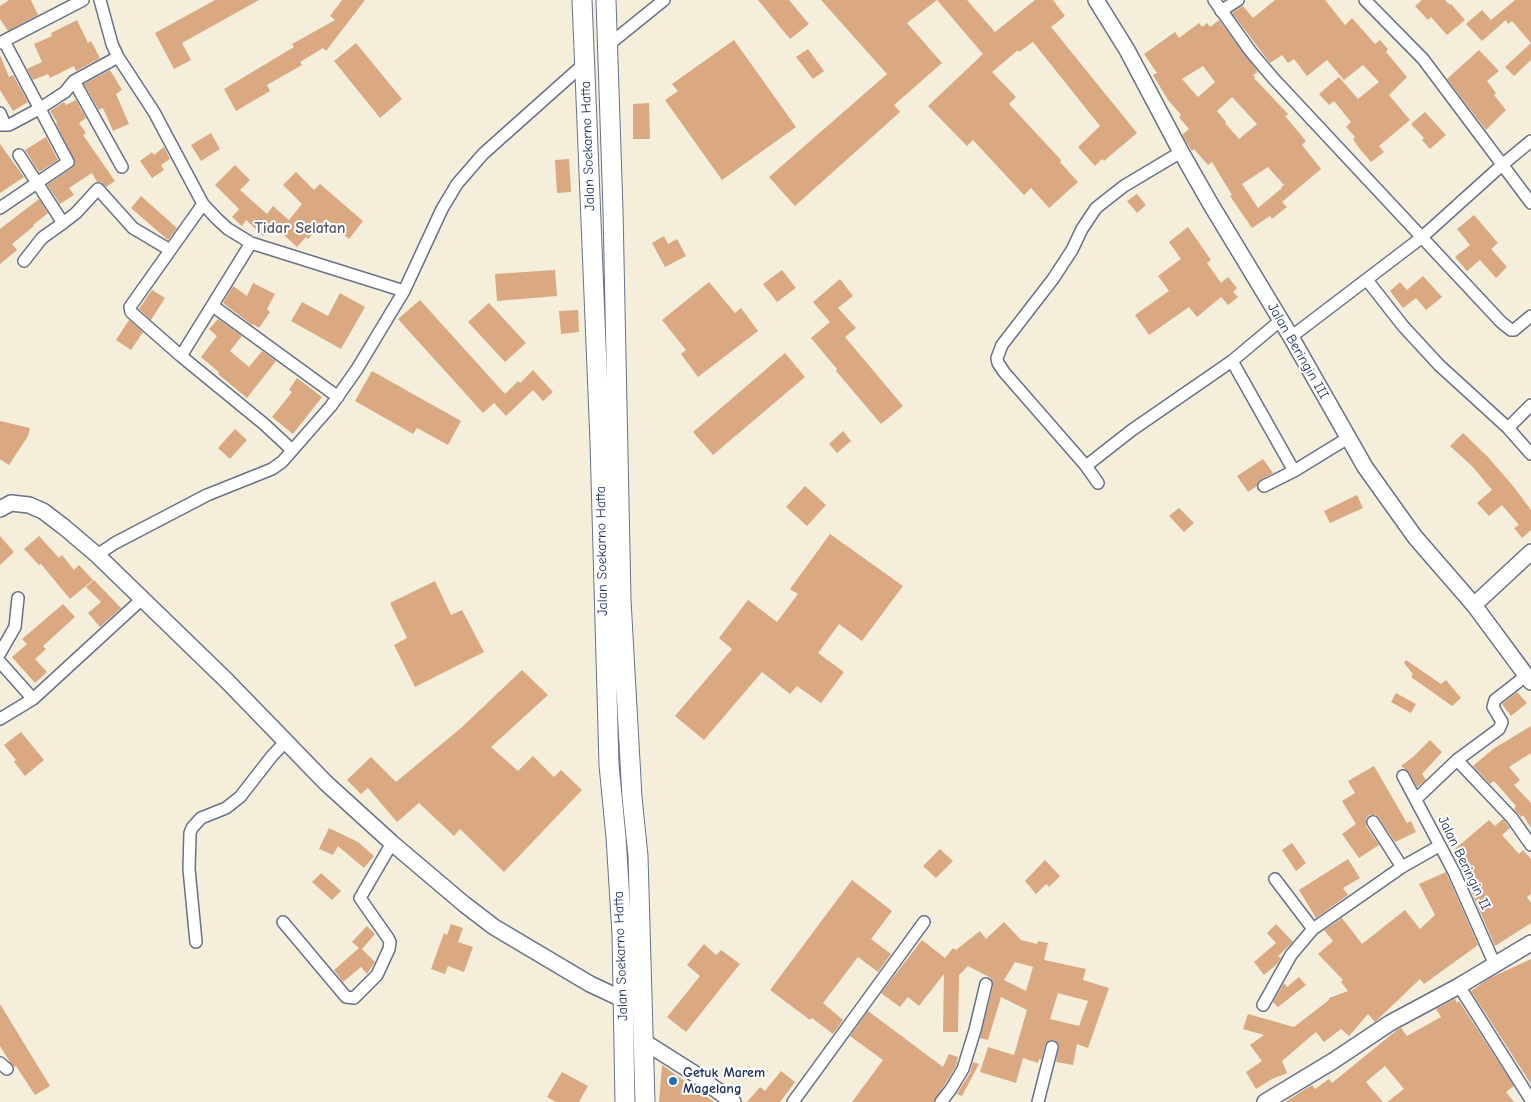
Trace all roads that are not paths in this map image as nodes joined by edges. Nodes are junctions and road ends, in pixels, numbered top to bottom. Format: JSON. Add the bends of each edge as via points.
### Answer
{"nodes":[{"id":1,"x":83,"y":0,"type":"edge"},
{"id":2,"x":100,"y":0,"type":"edge"},
{"id":3,"x":582,"y":0,"type":"edge"},
{"id":4,"x":606,"y":0,"type":"edge"},
{"id":5,"x":664,"y":0,"type":"edge"},
{"id":6,"x":1096,"y":0,"type":"edge"},
{"id":7,"x":1214,"y":0,"type":"edge"},
{"id":8,"x":1238,"y":0,"type":"edge"},
{"id":9,"x":1365,"y":0,"type":"edge"},
{"id":10,"x":1221,"y":10,"type":"junction"},
{"id":11,"x":2,"y":42,"type":"edge"},
{"id":12,"x":607,"y":46,"type":"junction"},
{"id":13,"x":118,"y":58,"type":"junction"},
{"id":14,"x":584,"y":63,"type":"junction"},
{"id":15,"x":74,"y":81,"type":"junction"},
{"id":16,"x":40,"y":109,"type":"junction"},
{"id":17,"x":0,"y":113,"type":"edge"},
{"id":18,"x":3,"y":125,"type":"edge"},
{"id":19,"x":1531,"y":141,"type":"edge"},
{"id":20,"x":1181,"y":152,"type":"junction"},
{"id":21,"x":20,"y":155,"type":"dead end"},
{"id":22,"x":1502,"y":165,"type":"junction"},
{"id":23,"x":122,"y":167,"type":"dead end"},
{"id":24,"x":37,"y":184,"type":"junction"},
{"id":25,"x":1531,"y":203,"type":"edge"},
{"id":26,"x":203,"y":204,"type":"junction"},
{"id":27,"x":0,"y":208,"type":"edge"},
{"id":28,"x":62,"y":223,"type":"junction"},
{"id":29,"x":1422,"y":238,"type":"junction"},
{"id":30,"x":251,"y":243,"type":"junction"},
{"id":31,"x":170,"y":250,"type":"junction"},
{"id":32,"x":24,"y":261,"type":"dead end"},
{"id":33,"x":1367,"y":280,"type":"junction"},
{"id":34,"x":404,"y":291,"type":"junction"},
{"id":35,"x":213,"y":306,"type":"junction"},
{"id":36,"x":1531,"y":316,"type":"edge"},
{"id":37,"x":1281,"y":320,"type":"junction"},
{"id":38,"x":1291,"y":337,"type":"junction"},
{"id":39,"x":181,"y":356,"type":"junction"},
{"id":40,"x":1232,"y":361,"type":"junction"},
{"id":41,"x":338,"y":396,"type":"junction"},
{"id":42,"x":1531,"y":405,"type":"edge"},
{"id":43,"x":1508,"y":428,"type":"junction"},
{"id":44,"x":1348,"y":438,"type":"junction"},
{"id":45,"x":292,"y":450,"type":"junction"},
{"id":46,"x":1531,"y":454,"type":"edge"},
{"id":47,"x":1086,"y":466,"type":"junction"},
{"id":48,"x":1294,"y":471,"type":"junction"},
{"id":49,"x":1098,"y":483,"type":"dead end"},
{"id":50,"x":1264,"y":486,"type":"dead end"},
{"id":51,"x":0,"y":510,"type":"edge"},
{"id":52,"x":1531,"y":552,"type":"edge"},
{"id":53,"x":98,"y":554,"type":"junction"},
{"id":54,"x":18,"y":598,"type":"dead end"},
{"id":55,"x":142,"y":599,"type":"junction"},
{"id":56,"x":1474,"y":605,"type":"junction"},
{"id":57,"x":0,"y":652,"type":"edge"},
{"id":58,"x":0,"y":662,"type":"edge"},
{"id":59,"x":1529,"y":678,"type":"edge"},
{"id":60,"x":34,"y":699,"type":"junction"},
{"id":61,"x":0,"y":719,"type":"edge"},
{"id":62,"x":286,"y":741,"type":"junction"},
{"id":63,"x":1457,"y":760,"type":"junction"},
{"id":64,"x":1403,"y":776,"type":"dead end"},
{"id":65,"x":1416,"y":799,"type":"junction"},
{"id":66,"x":1372,"y":822,"type":"dead end"},
{"id":67,"x":634,"y":831,"type":"junction"},
{"id":68,"x":616,"y":837,"type":"junction"},
{"id":69,"x":392,"y":844,"type":"junction"},
{"id":70,"x":1531,"y":845,"type":"edge"},
{"id":71,"x":1439,"y":846,"type":"junction"},
{"id":72,"x":1402,"y":868,"type":"junction"},
{"id":73,"x":1275,"y":879,"type":"dead end"},
{"id":74,"x":283,"y":922,"type":"dead end"},
{"id":75,"x":924,"y":922,"type":"dead end"},
{"id":76,"x":1313,"y":929,"type":"junction"},
{"id":77,"x":196,"y":942,"type":"dead end"},
{"id":78,"x":1531,"y":944,"type":"edge"},
{"id":79,"x":1495,"y":965,"type":"junction"},
{"id":80,"x":986,"y":984,"type":"dead end"},
{"id":81,"x":1459,"y":986,"type":"junction"},
{"id":82,"x":622,"y":999,"type":"junction"},
{"id":83,"x":1263,"y":1005,"type":"dead end"},
{"id":84,"x":643,"y":1041,"type":"junction"},
{"id":85,"x":1052,"y":1047,"type":"dead end"},
{"id":86,"x":1531,"y":1100,"type":"edge"},
{"id":87,"x":625,"y":1102,"type":"edge"},
{"id":88,"x":645,"y":1102,"type":"edge"},
{"id":89,"x":732,"y":1102,"type":"edge"},
{"id":90,"x":793,"y":1102,"type":"edge"},
{"id":91,"x":941,"y":1102,"type":"edge"},
{"id":92,"x":1038,"y":1102,"type":"edge"},
{"id":93,"x":1265,"y":1102,"type":"edge"}],
"edges":[{"from":1,"to":11,"type":"street"},
{"from":2,"to":13,"type":"street"},
{"from":3,"to":14,"type":"highway","name":"Jalan Soekarno Hatta"},
{"from":4,"to":12,"type":"highway","name":"Jalan Soekarno Hatta"},
{"from":5,"to":12,"type":"street"},
{"from":6,"to":20,"type":"street","name":"Jalan Beringin III"},
{"from":7,"to":10,"type":"street"},
{"from":8,"to":10,"type":"street"},
{"from":9,"to":22,"type":"street","via":[[1423,59]]},
{"from":10,"to":29,"type":"street","via":[[1273,78]]},
{"from":11,"to":16,"type":"street"},
{"from":12,"to":67,"type":"highway","name":"Jalan Soekarno Hatta","via":[[621,600]]},
{"from":13,"to":15,"type":"street"},
{"from":13,"to":26,"type":"street","via":[[154,112]]},
{"from":14,"to":34,"type":"street","via":[[468,169],[442,209]]},
{"from":14,"to":68,"type":"highway","name":"Jalan Soekarno Hatta","via":[[600,442],[609,765]]},
{"from":15,"to":16,"type":"street","via":[[65,92]]},
{"from":15,"to":23,"type":"street"},
{"from":16,"to":18,"type":"street"},
{"from":16,"to":24,"type":"street","via":[[68,162]]},
{"from":17,"to":18,"type":"street"},
{"from":19,"to":22,"type":"street"},
{"from":20,"to":37,"type":"street","name":"Jalan Beringin III"},
{"from":20,"to":47,"type":"street","via":[[1124,186],[1096,208],[1053,279],[1002,345],[996,358],[1004,372]]},
{"from":21,"to":24,"type":"street"},
{"from":22,"to":25,"type":"street"},
{"from":22,"to":29,"type":"street"},
{"from":24,"to":27,"type":"street"},
{"from":24,"to":28,"type":"street"},
{"from":26,"to":30,"type":"street","via":[[228,229]]},
{"from":26,"to":31,"type":"street"},
{"from":28,"to":31,"type":"street","via":[[100,190],[133,228]]},
{"from":28,"to":32,"type":"street","via":[[42,238]]},
{"from":29,"to":33,"type":"street"},
{"from":29,"to":36,"type":"street","via":[[1511,330]]},
{"from":30,"to":34,"type":"street"},
{"from":30,"to":35,"type":"street"},
{"from":31,"to":39,"type":"street","via":[[130,309]]},
{"from":33,"to":38,"type":"street"},
{"from":33,"to":43,"type":"street","via":[[1439,365]]},
{"from":34,"to":41,"type":"street"},
{"from":35,"to":39,"type":"street"},
{"from":35,"to":41,"type":"street"},
{"from":37,"to":38,"type":"street","name":"Jalan Beringin III"},
{"from":37,"to":40,"type":"street"},
{"from":38,"to":44,"type":"street","name":"Jalan Beringin III"},
{"from":39,"to":45,"type":"street"},
{"from":40,"to":47,"type":"street"},
{"from":40,"to":48,"type":"street"},
{"from":41,"to":45,"type":"street"},
{"from":42,"to":43,"type":"street"},
{"from":43,"to":46,"type":"street"},
{"from":44,"to":48,"type":"street"},
{"from":44,"to":56,"type":"street","name":"Jalan Beringin III","via":[[1394,510]]},
{"from":45,"to":53,"type":"street","via":[[272,469],[207,495]]},
{"from":47,"to":49,"type":"street"},
{"from":48,"to":50,"type":"street"},
{"from":51,"to":53,"type":"street","via":[[16,503],[43,511]]},
{"from":52,"to":56,"type":"street"},
{"from":53,"to":55,"type":"street"},
{"from":54,"to":57,"type":"street","via":[[15,627]]},
{"from":55,"to":60,"type":"street"},
{"from":55,"to":62,"type":"street"},
{"from":56,"to":59,"type":"street","name":"Jalan Beringin III"},
{"from":58,"to":60,"type":"street"},
{"from":59,"to":63,"type":"street","via":[[1495,700],[1493,707],[1502,726]]},
{"from":60,"to":61,"type":"street"},
{"from":62,"to":69,"type":"street"},
{"from":62,"to":77,"type":"street","via":[[240,797],[226,808],[202,818],[190,832],[189,869]]},
{"from":63,"to":65,"type":"street"},
{"from":63,"to":70,"type":"street","via":[[1512,818]]},
{"from":64,"to":65,"type":"street","name":"Jalan Beringin II"},
{"from":65,"to":71,"type":"street","name":"Jalan Beringin II"},
{"from":66,"to":72,"type":"street"},
{"from":67,"to":68,"type":"highway"},
{"from":67,"to":84,"type":"highway","name":"Jalan Soekarno Hatta","via":[[638,856]]},
{"from":68,"to":82,"type":"highway","name":"Jalan Soekarno Hatta"},
{"from":69,"to":74,"type":"street","via":[[360,898],[388,938],[389,949],[377,975],[354,998],[346,997]]},
{"from":69,"to":82,"type":"street","via":[[494,927],[590,984]]},
{"from":71,"to":72,"type":"street"},
{"from":71,"to":79,"type":"street","name":"Jalan Beringin II"},
{"from":72,"to":76,"type":"street"},
{"from":73,"to":76,"type":"street"},
{"from":75,"to":90,"type":"street"},
{"from":76,"to":83,"type":"street","via":[[1291,956]]},
{"from":78,"to":79,"type":"street"},
{"from":79,"to":81,"type":"street"},
{"from":80,"to":91,"type":"street","via":[[963,1069]]},
{"from":81,"to":86,"type":"street"},
{"from":81,"to":93,"type":"street","via":[[1390,1023]]},
{"from":82,"to":87,"type":"highway","name":"Jalan Soekarno Hatta"},
{"from":84,"to":88,"type":"highway","name":"Jalan Soekarno Hatta"},
{"from":84,"to":89,"type":"street"},
{"from":85,"to":92,"type":"street"}]}
